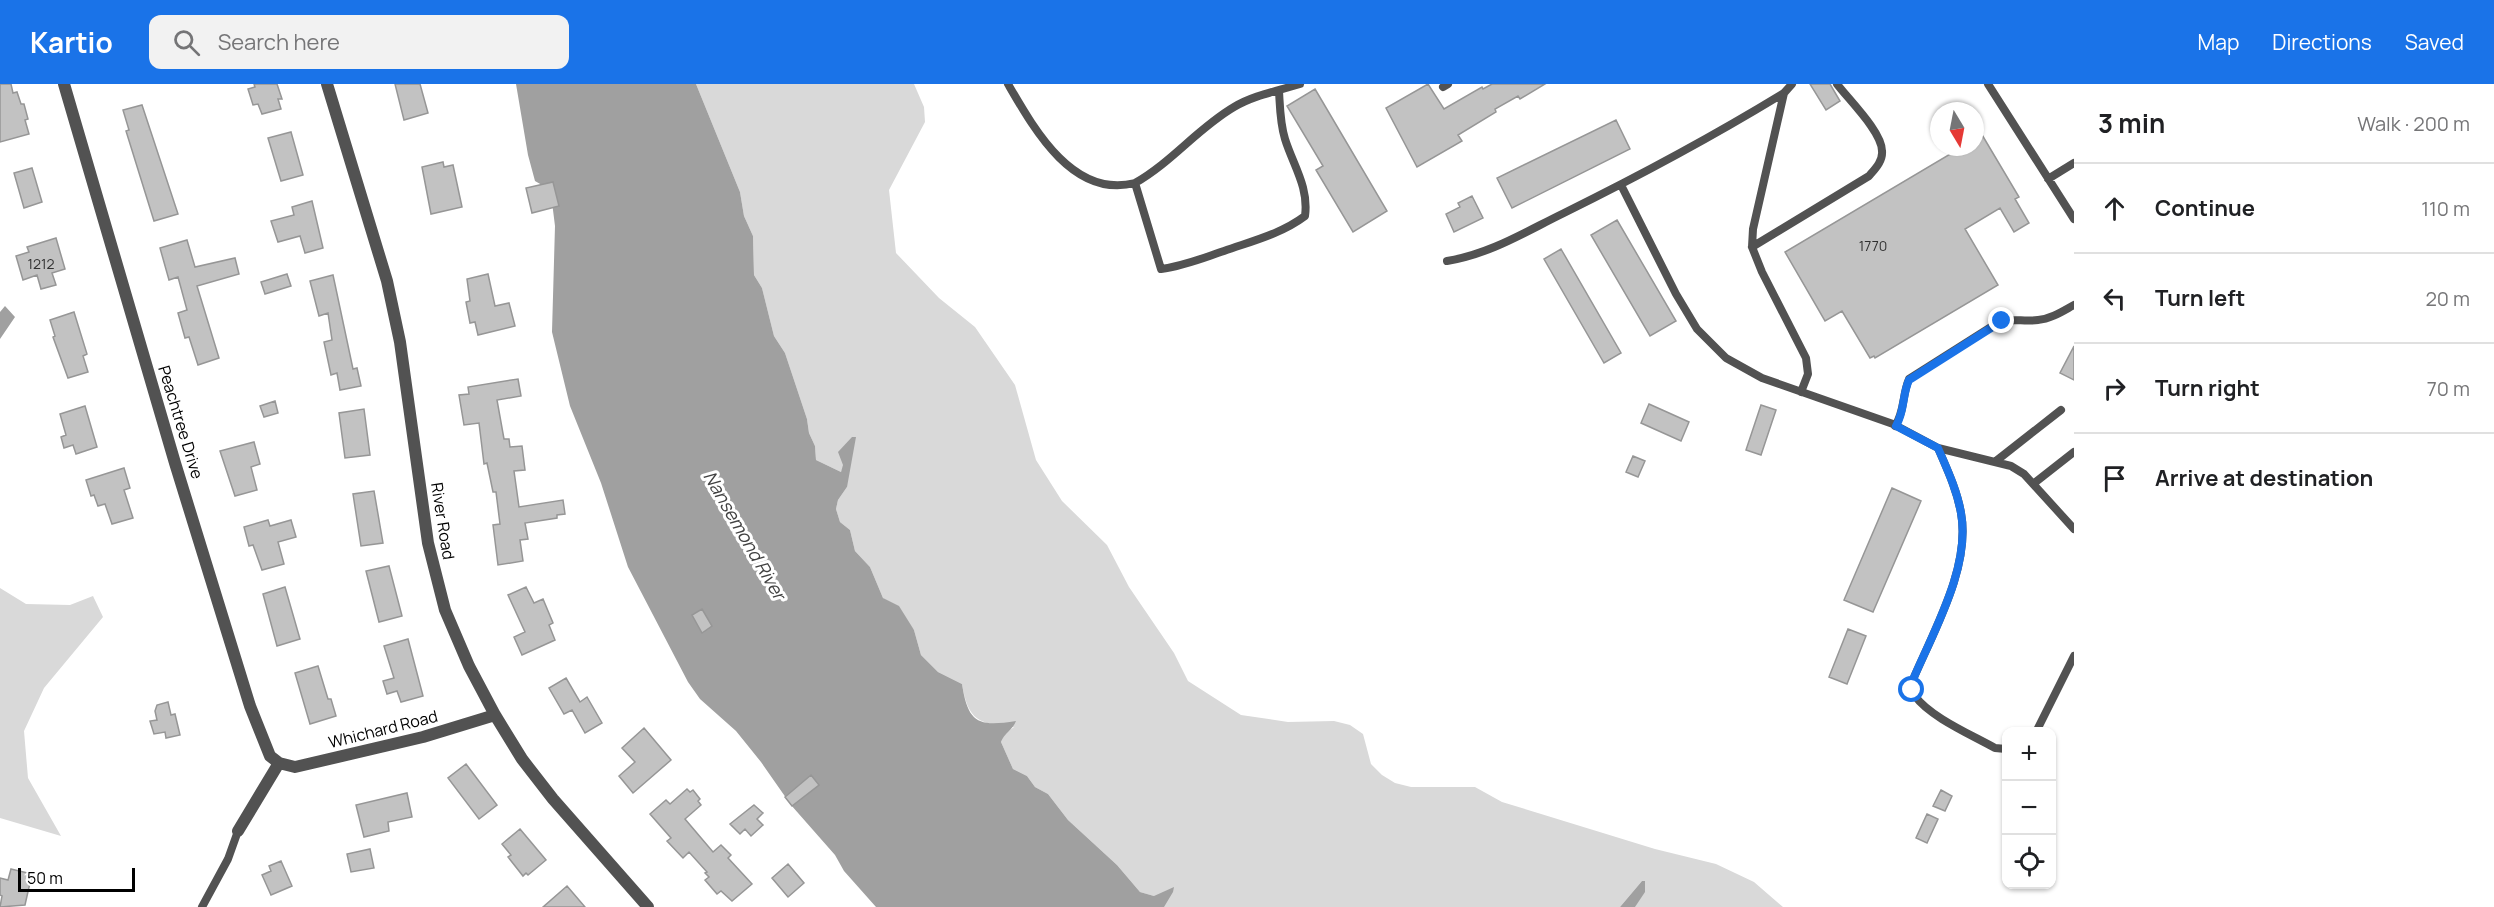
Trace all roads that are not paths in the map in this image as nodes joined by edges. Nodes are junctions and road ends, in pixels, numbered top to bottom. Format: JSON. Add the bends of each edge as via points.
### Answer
{"nodes":[{"id":1,"x":64,"y":84,"type":"edge"},
{"id":2,"x":327,"y":84,"type":"edge"},
{"id":3,"x":1008,"y":84,"type":"edge"},
{"id":4,"x":1300,"y":84,"type":"edge"},
{"id":5,"x":1792,"y":84,"type":"edge"},
{"id":6,"x":1837,"y":84,"type":"edge"},
{"id":7,"x":1988,"y":84,"type":"edge"},
{"id":8,"x":1279,"y":91,"type":"junction"},
{"id":9,"x":1784,"y":93,"type":"junction"},
{"id":10,"x":2074,"y":164,"type":"edge"},
{"id":11,"x":2048,"y":178,"type":"junction"},
{"id":12,"x":1135,"y":183,"type":"junction"},
{"id":13,"x":1621,"y":185,"type":"junction"},
{"id":14,"x":2074,"y":219,"type":"edge"},
{"id":15,"x":1752,"y":248,"type":"junction"},
{"id":16,"x":1447,"y":261,"type":"dead end"},
{"id":17,"x":2074,"y":305,"type":"edge"},
{"id":18,"x":1801,"y":392,"type":"junction"},
{"id":19,"x":2061,"y":410,"type":"dead end"},
{"id":20,"x":1896,"y":426,"type":"junction"},
{"id":21,"x":1938,"y":448,"type":"junction"},
{"id":22,"x":2074,"y":452,"type":"edge"},
{"id":23,"x":1996,"y":461,"type":"junction"},
{"id":24,"x":2033,"y":484,"type":"junction"},
{"id":25,"x":2074,"y":529,"type":"edge"},
{"id":26,"x":2074,"y":656,"type":"edge"},
{"id":27,"x":495,"y":715,"type":"junction"},
{"id":28,"x":2038,"y":727,"type":"edge"},
{"id":29,"x":2002,"y":749,"type":"edge"},
{"id":30,"x":279,"y":763,"type":"junction"},
{"id":31,"x":238,"y":831,"type":"joint"},
{"id":32,"x":202,"y":907,"type":"edge"},
{"id":33,"x":648,"y":907,"type":"edge"}],
"edges":[{"from":1,"to":30,"type":"street","name":"Peachtree Drive","via":[[250,706],[266,749]]},
{"from":2,"to":27,"type":"street","name":"River Road","via":[[389,291],[437,585],[469,666]]},
{"from":3,"to":12,"type":"lane","via":[[1050,149],[1065,163],[1107,185]]},
{"from":4,"to":8,"type":"lane"},
{"from":5,"to":9,"type":"lane"},
{"from":6,"to":15,"type":"lane","via":[[1880,139],[1883,153],[1878,165],[1869,176]]},
{"from":7,"to":11,"type":"lane"},
{"from":8,"to":12,"type":"lane","via":[[1236,106],[1214,120],[1154,172]]},
{"from":8,"to":12,"type":"lane","via":[[1285,139],[1306,192],[1305,216],[1292,226],[1184,266],[1161,269]]},
{"from":9,"to":13,"type":"lane"},
{"from":9,"to":15,"type":"lane"},
{"from":10,"to":11,"type":"lane"},
{"from":11,"to":14,"type":"lane"},
{"from":13,"to":16,"type":"lane","via":[[1492,250]]},
{"from":13,"to":18,"type":"lane","via":[[1676,294],[1708,343],[1745,371]]},
{"from":15,"to":18,"type":"lane","via":[[1806,358],[1808,374]]},
{"from":17,"to":20,"type":"lane","via":[[2041,320],[1999,322],[1909,380],[1902,416]]},
{"from":18,"to":20,"type":"lane"},
{"from":19,"to":23,"type":"lane"},
{"from":20,"to":21,"type":"lane"},
{"from":21,"to":23,"type":"lane"},
{"from":21,"to":29,"type":"lane","via":[[1961,512],[1962,551],[1958,572],[1912,690],[1931,711]]},
{"from":22,"to":24,"type":"lane"},
{"from":23,"to":24,"type":"lane","via":[[2024,474]]},
{"from":24,"to":25,"type":"lane"},
{"from":26,"to":28,"type":"lane"},
{"from":27,"to":30,"type":"street","name":"Whichard Road","via":[[330,760],[295,767]]},
{"from":27,"to":33,"type":"street","name":"River Road","via":[[547,791]]},
{"from":30,"to":31,"type":"street"},
{"from":31,"to":32,"type":"lane"}]}
